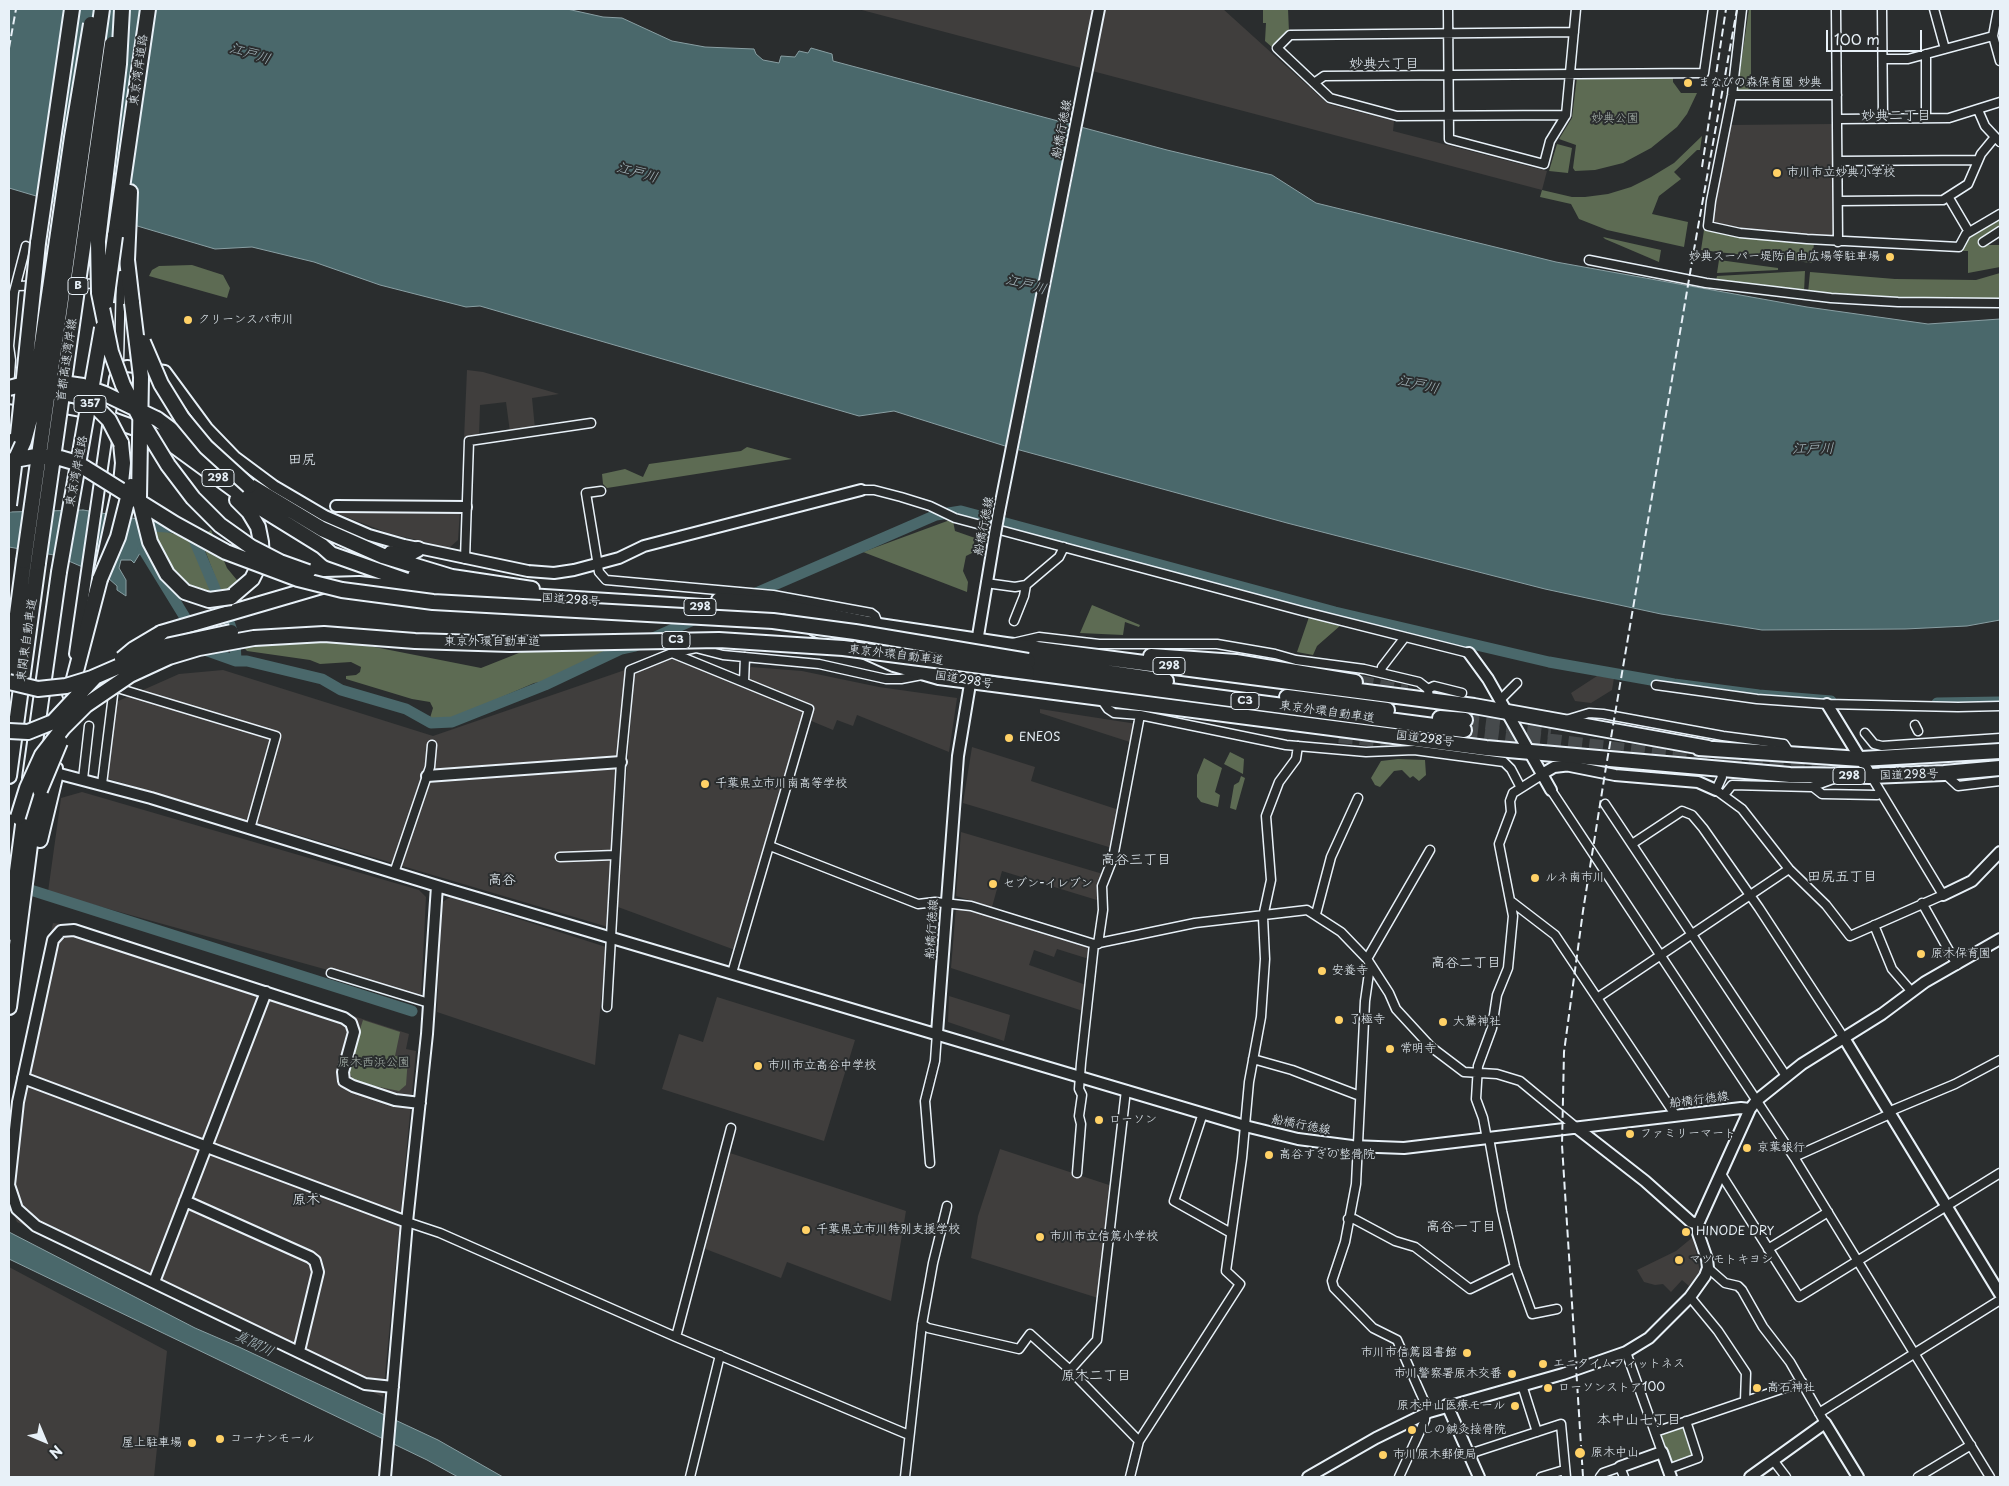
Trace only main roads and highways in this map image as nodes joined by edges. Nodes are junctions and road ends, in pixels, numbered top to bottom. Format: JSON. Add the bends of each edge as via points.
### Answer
{"nodes":[{"id":1,"x":72,"y":9,"type":"edge"},
{"id":2,"x":94,"y":9,"type":"edge"},
{"id":3,"x":102,"y":9,"type":"edge"},
{"id":4,"x":117,"y":9,"type":"edge"},
{"id":5,"x":122,"y":9,"type":"edge"},
{"id":6,"x":148,"y":9,"type":"edge"},
{"id":7,"x":135,"y":101,"type":"junction"},
{"id":8,"x":32,"y":244,"type":"junction"},
{"id":9,"x":132,"y":303,"type":"junction"},
{"id":10,"x":9,"y":388,"type":"edge"},
{"id":11,"x":9,"y":398,"type":"edge"},
{"id":12,"x":141,"y":414,"type":"junction"},
{"id":13,"x":110,"y":419,"type":"road end"},
{"id":14,"x":9,"y":439,"type":"edge"},
{"id":15,"x":9,"y":461,"type":"edge"},
{"id":16,"x":9,"y":474,"type":"edge"},
{"id":17,"x":221,"y":479,"type":"junction"},
{"id":18,"x":249,"y":486,"type":"junction"},
{"id":19,"x":9,"y":505,"type":"edge"},
{"id":20,"x":322,"y":529,"type":"junction"},
{"id":21,"x":322,"y":546,"type":"junction"},
{"id":22,"x":418,"y":548,"type":"road end"},
{"id":23,"x":31,"y":562,"type":"junction"},
{"id":24,"x":100,"y":579,"type":"junction"},
{"id":25,"x":532,"y":589,"type":"junction"},
{"id":26,"x":433,"y":590,"type":"junction"},
{"id":27,"x":368,"y":594,"type":"junction"},
{"id":28,"x":160,"y":633,"type":"junction"},
{"id":29,"x":324,"y":634,"type":"junction"},
{"id":30,"x":1078,"y":654,"type":"junction"},
{"id":31,"x":1028,"y":666,"type":"junction"},
{"id":32,"x":9,"y":675,"type":"edge"},
{"id":33,"x":9,"y":682,"type":"edge"},
{"id":34,"x":1359,"y":682,"type":"tunnel mouth"},
{"id":35,"x":70,"y":694,"type":"road end"},
{"id":36,"x":1136,"y":702,"type":"junction"},
{"id":37,"x":1505,"y":709,"type":"junction"},
{"id":38,"x":1464,"y":725,"type":"tunnel mouth"},
{"id":39,"x":9,"y":731,"type":"edge"},
{"id":40,"x":1339,"y":736,"type":"tunnel mouth"},
{"id":41,"x":1474,"y":746,"type":"junction"},
{"id":42,"x":1708,"y":748,"type":"junction"},
{"id":43,"x":1527,"y":750,"type":"junction"},
{"id":44,"x":2000,"y":751,"type":"edge"},
{"id":45,"x":2000,"y":768,"type":"edge"},
{"id":46,"x":56,"y":773,"type":"road end"},
{"id":47,"x":9,"y":776,"type":"edge"},
{"id":48,"x":23,"y":860,"type":"edge"},
{"id":49,"x":9,"y":933,"type":"edge"},
{"id":50,"x":9,"y":1007,"type":"edge"}],
"edges":[{"from":1,"to":8,"type":"highway"},
{"from":2,"to":16,"type":"highway","bridge":true,"via":[[32,412],[24,441]]},
{"from":3,"to":23,"type":"highway","name":"首都高速湾岸線","number":"B","bridge":true},
{"from":4,"to":23,"type":"highway","name":"首都高速湾岸線","number":"B","bridge":true},
{"from":5,"to":27,"type":"highway","bridge":true,"via":[[98,264],[106,333],[123,385],[178,480],[220,525],[250,547],[280,562]]},
{"from":6,"to":7,"type":"highway","name":"東京湾岸道路","number":"357"},
{"from":7,"to":9,"type":"highway","via":[[127,239]]},
{"from":7,"to":48,"type":"highway","name":"東京湾岸道路","number":"357","bridge":true,"via":[[94,380],[59,572]]},
{"from":8,"to":14,"type":"highway","bridge":true},
{"from":8,"to":19,"type":"highway","bridge":true,"via":[[20,418]]},
{"from":9,"to":12,"type":"highway","bridge":true,"via":[[140,358]]},
{"from":9,"to":18,"type":"highway","bridge":true,"via":[[147,354],[170,400],[206,447]]},
{"from":10,"to":18,"type":"highway","bridge":true,"via":[[32,382],[58,382],[83,386],[124,401],[170,428]]},
{"from":11,"to":24,"type":"highway","bridge":true,"via":[[40,392],[67,393],[94,405],[113,426],[121,444],[122,472]]},
{"from":12,"to":17,"type":"highway","bridge":true,"via":[[139,498],[154,554],[167,574],[185,592],[209,600],[232,597],[243,590],[262,559],[258,527]]},
{"from":12,"to":24,"type":"highway","bridge":true,"via":[[127,504],[113,552]]},
{"from":13,"to":17,"type":"highway","name":"国道298号","number":"298","via":[[157,436]]},
{"from":15,"to":27,"type":"highway","bridge":true,"via":[[36,456],[77,463],[226,552],[307,582]]},
{"from":17,"to":21,"type":"highway","name":"国道298号","number":"298","via":[[290,528]]},
{"from":18,"to":20,"type":"highway"},
{"from":20,"to":22,"type":"highway","via":[[401,556],[408,556]]},
{"from":20,"to":25,"type":"highway","via":[[367,550],[428,571]]},
{"from":21,"to":25,"type":"highway","name":"国道298号","number":"298","via":[[392,570],[446,583]]},
{"from":21,"to":26,"type":"highway","name":"国道298号","number":"298","via":[[331,554],[356,565]]},
{"from":23,"to":32,"type":"highway","name":"東関東自動車道"},
{"from":23,"to":47,"type":"highway","name":"東関東自動車道","bridge":true},
{"from":24,"to":35,"type":"highway"},
{"from":25,"to":30,"type":"highway","name":"国道298号","number":"298","via":[[750,601],[879,626]]},
{"from":26,"to":28,"type":"highway","via":[[358,584],[325,585]]},
{"from":26,"to":36,"type":"highway","name":"国道298号","number":"298","via":[[764,614],[811,627],[894,664],[927,674]]},
{"from":27,"to":31,"type":"highway","name":"東京外環自動車道","number":"C3","bridge":true,"via":[[496,607],[773,621],[855,632]]},
{"from":28,"to":39,"type":"highway","bridge":true,"via":[[131,645],[114,657],[53,722],[28,732]]},
{"from":28,"to":48,"type":"highway","bridge":true,"via":[[125,656],[89,698],[58,746],[40,790]]},
{"from":29,"to":31,"type":"highway","name":"東京外環自動車道","number":"C3","bridge":true,"via":[[467,643],[767,642]]},
{"from":29,"to":33,"type":"highway","bridge":true,"via":[[258,631],[211,635],[166,646],[66,686],[29,688]]},
{"from":29,"to":48,"type":"highway","bridge":true,"via":[[271,636],[199,648],[148,666],[98,695],[62,728],[42,756],[21,806]]},
{"from":30,"to":34,"type":"highway","via":[[1236,662]]},
{"from":30,"to":37,"type":"highway","name":"国道298号","number":"298","via":[[1460,699]]},
{"from":31,"to":38,"type":"highway","name":"東京外環自動車道","number":"C3"},
{"from":36,"to":40,"type":"highway","via":[[1223,721]]},
{"from":36,"to":41,"type":"highway","name":"国道298号","number":"298"},
{"from":37,"to":42,"type":"highway","name":"国道298号","number":"298"},
{"from":37,"to":42,"type":"highway","name":"国道298号","number":"298","via":[[1615,738]]},
{"from":41,"to":43,"type":"highway","name":"国道298号","number":"298"},
{"from":41,"to":43,"type":"highway","name":"国道298号","number":"298","via":[[1490,755]]},
{"from":42,"to":44,"type":"highway","name":"国道298号","number":"298","via":[[1861,760]]},
{"from":43,"to":45,"type":"highway","name":"国道298号","number":"298","via":[[1613,753],[1754,773],[1871,776]]},
{"from":46,"to":48,"type":"highway","via":[[46,809]]},
{"from":48,"to":49,"type":"highway","name":"東京湾岸道路","number":"357"},
{"from":48,"to":50,"type":"highway","via":[[29,909]]}]}
